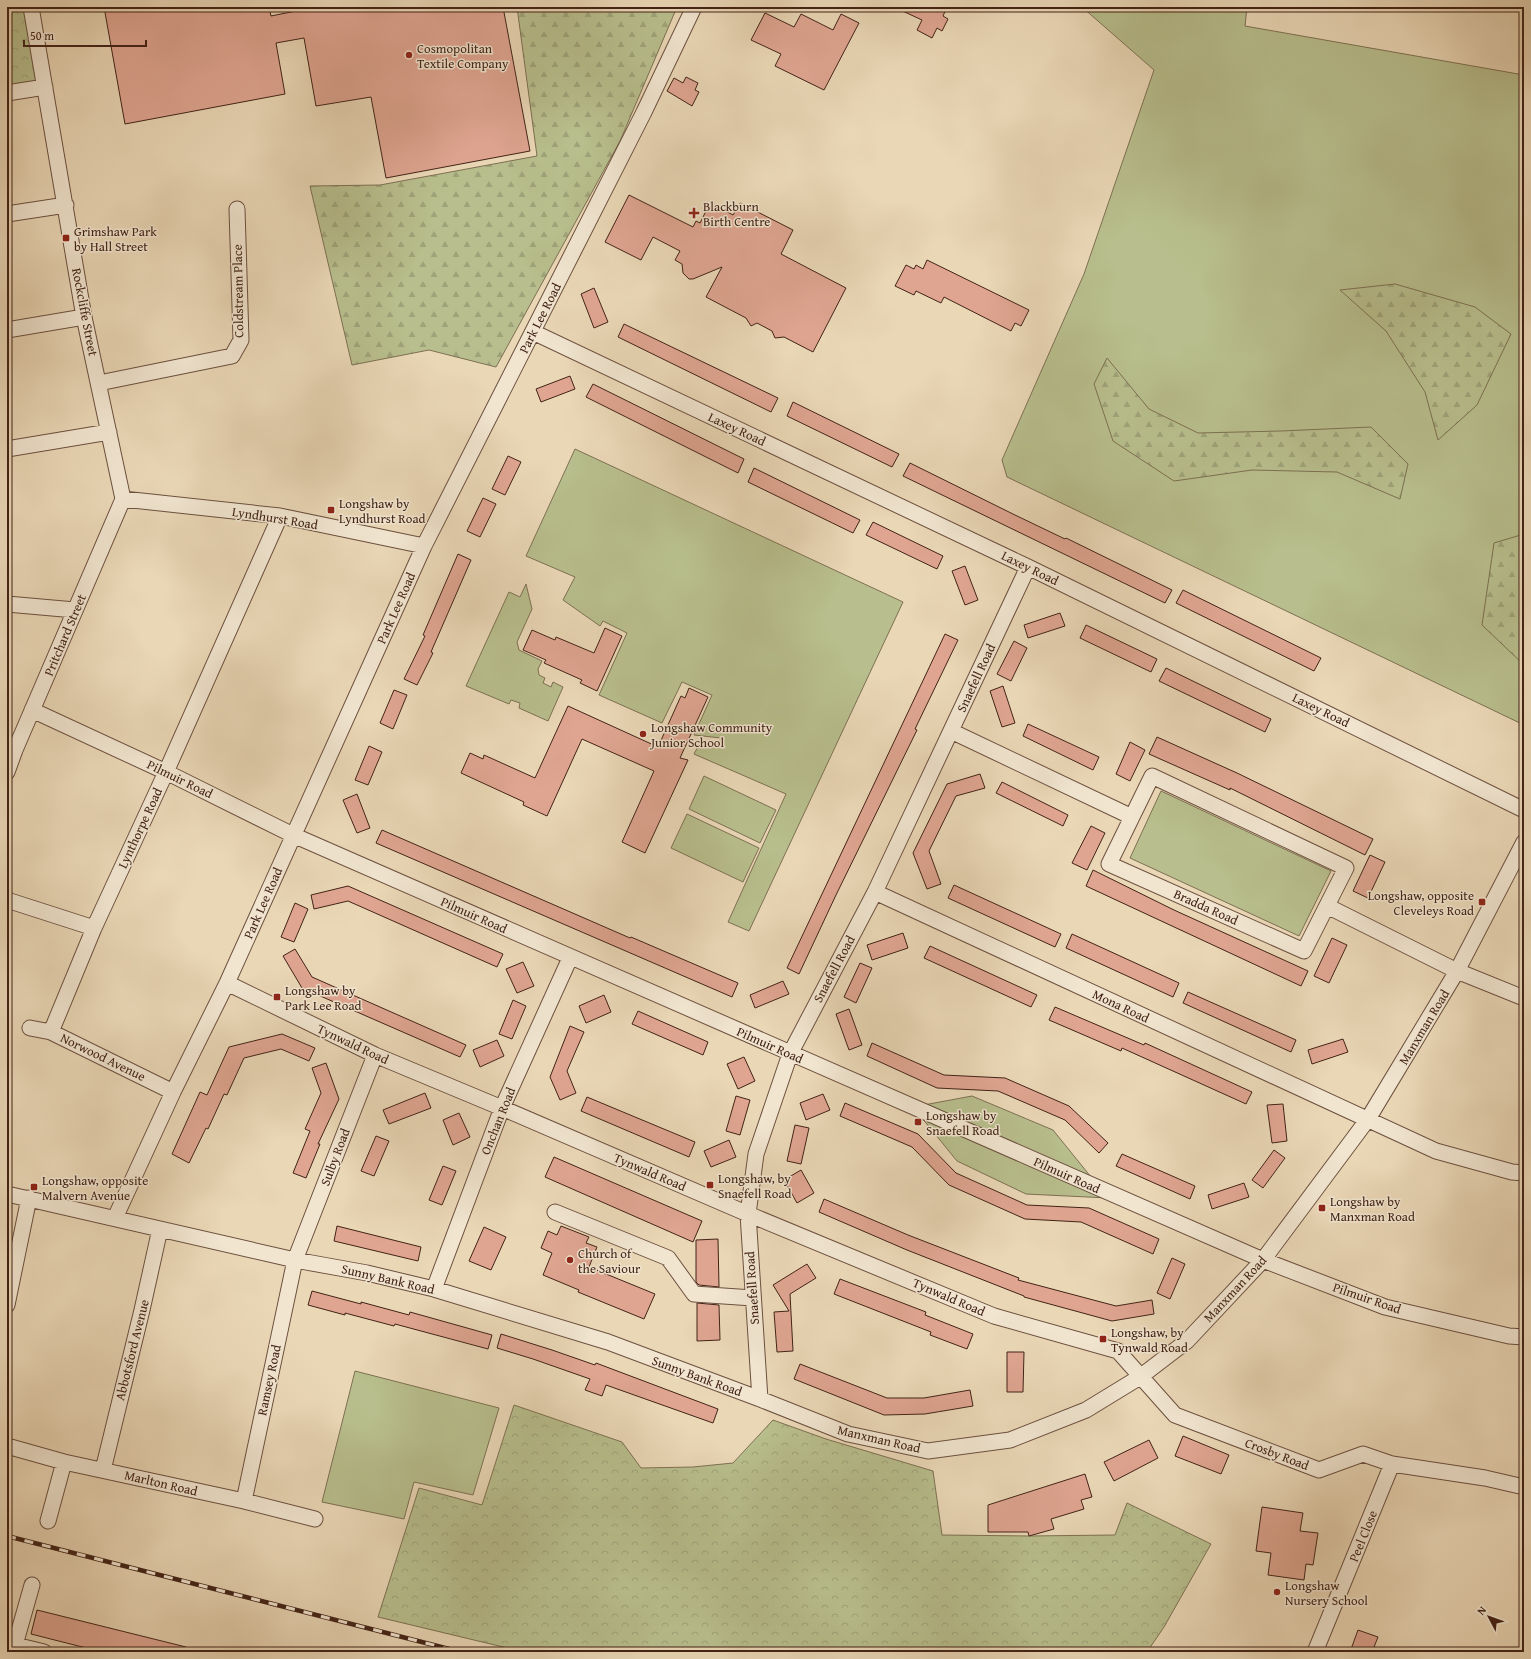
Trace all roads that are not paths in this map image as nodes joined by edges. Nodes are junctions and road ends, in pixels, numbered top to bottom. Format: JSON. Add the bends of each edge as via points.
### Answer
{"nodes":[{"id":1,"x":31,"y":7,"type":"edge"},
{"id":2,"x":694,"y":7,"type":"edge"},
{"id":3,"x":45,"y":87,"type":"junction"},
{"id":4,"x":7,"y":93,"type":"edge"},
{"id":5,"x":66,"y":205,"type":"junction"},
{"id":6,"x":237,"y":209,"type":"dead end"},
{"id":7,"x":7,"y":214,"type":"edge"},
{"id":8,"x":84,"y":317,"type":"junction"},
{"id":9,"x":7,"y":330,"type":"edge"},
{"id":10,"x":533,"y":332,"type":"junction"},
{"id":11,"x":99,"y":383,"type":"junction"},
{"id":12,"x":109,"y":432,"type":"junction"},
{"id":13,"x":7,"y":449,"type":"edge"},
{"id":14,"x":123,"y":499,"type":"junction"},
{"id":15,"x":280,"y":516,"type":"junction"},
{"id":16,"x":424,"y":546,"type":"junction"},
{"id":17,"x":1028,"y":567,"type":"junction"},
{"id":18,"x":7,"y":604,"type":"edge"},
{"id":19,"x":75,"y":610,"type":"junction"},
{"id":20,"x":32,"y":710,"type":"junction"},
{"id":21,"x":951,"y":731,"type":"junction"},
{"id":22,"x":11,"y":749,"type":"edge"},
{"id":23,"x":7,"y":772,"type":"edge"},
{"id":24,"x":166,"y":772,"type":"junction"},
{"id":25,"x":1524,"y":810,"type":"edge"},
{"id":26,"x":1132,"y":818,"type":"junction"},
{"id":27,"x":293,"y":835,"type":"junction"},
{"id":28,"x":1524,"y":842,"type":"edge"},
{"id":29,"x":875,"y":892,"type":"junction"},
{"id":30,"x":7,"y":900,"type":"edge"},
{"id":31,"x":1327,"y":906,"type":"junction"},
{"id":32,"x":94,"y":928,"type":"junction"},
{"id":33,"x":570,"y":958,"type":"junction"},
{"id":34,"x":1457,"y":971,"type":"junction"},
{"id":35,"x":227,"y":982,"type":"junction"},
{"id":36,"x":1524,"y":998,"type":"edge"},
{"id":37,"x":30,"y":1028,"type":"dead end"},
{"id":38,"x":51,"y":1032,"type":"junction"},
{"id":39,"x":790,"y":1054,"type":"junction"},
{"id":40,"x":375,"y":1055,"type":"junction"},
{"id":41,"x":173,"y":1092,"type":"junction"},
{"id":42,"x":502,"y":1108,"type":"junction"},
{"id":43,"x":1368,"y":1119,"type":"junction"},
{"id":44,"x":1524,"y":1173,"type":"edge"},
{"id":45,"x":7,"y":1194,"type":"edge"},
{"id":46,"x":29,"y":1198,"type":"junction"},
{"id":47,"x":554,"y":1212,"type":"dead end"},
{"id":48,"x":748,"y":1214,"type":"junction"},
{"id":49,"x":115,"y":1218,"type":"junction"},
{"id":50,"x":160,"y":1229,"type":"junction"},
{"id":51,"x":295,"y":1260,"type":"junction"},
{"id":52,"x":1263,"y":1260,"type":"junction"},
{"id":53,"x":434,"y":1289,"type":"junction"},
{"id":54,"x":753,"y":1298,"type":"junction"},
{"id":55,"x":7,"y":1305,"type":"edge"},
{"id":56,"x":1524,"y":1338,"type":"edge"},
{"id":57,"x":1140,"y":1377,"type":"junction"},
{"id":58,"x":760,"y":1399,"type":"junction"},
{"id":59,"x":7,"y":1446,"type":"edge"},
{"id":60,"x":64,"y":1462,"type":"junction"},
{"id":61,"x":1392,"y":1464,"type":"junction"},
{"id":62,"x":103,"y":1470,"type":"junction"},
{"id":63,"x":1524,"y":1487,"type":"edge"},
{"id":64,"x":244,"y":1501,"type":"junction"},
{"id":65,"x":315,"y":1519,"type":"dead end"},
{"id":66,"x":48,"y":1521,"type":"dead end"},
{"id":67,"x":32,"y":1585,"type":"dead end"},
{"id":68,"x":12,"y":1646,"type":"edge"},
{"id":69,"x":44,"y":1652,"type":"edge"},
{"id":70,"x":1315,"y":1652,"type":"edge"}],
"edges":[{"from":1,"to":3,"type":"street","name":"Rockcliffe Street"},
{"from":2,"to":10,"type":"street","name":"Park Lee Road"},
{"from":3,"to":4,"type":"street"},
{"from":3,"to":5,"type":"street","name":"Rockcliffe Street"},
{"from":5,"to":7,"type":"street"},
{"from":5,"to":8,"type":"street","name":"Rockcliffe Street"},
{"from":6,"to":11,"type":"street","name":"Coldstream Place","via":[[241,340],[232,356]]},
{"from":8,"to":9,"type":"street"},
{"from":8,"to":11,"type":"street","name":"Rockcliffe Street"},
{"from":10,"to":16,"type":"street","name":"Park Lee Road"},
{"from":10,"to":17,"type":"street","name":"Laxey Road"},
{"from":11,"to":12,"type":"street","name":"Rockcliffe Street"},
{"from":12,"to":13,"type":"street"},
{"from":12,"to":14,"type":"street","name":"Rockcliffe Street"},
{"from":14,"to":15,"type":"street","name":"Lyndhurst Road"},
{"from":14,"to":19,"type":"street","name":"Pritchard Street"},
{"from":15,"to":16,"type":"street","name":"Lyndhurst Road"},
{"from":15,"to":24,"type":"street","name":"Lynthorpe Road"},
{"from":16,"to":27,"type":"street","name":"Park Lee Road"},
{"from":17,"to":21,"type":"street","name":"Snaefell Road"},
{"from":17,"to":25,"type":"street","name":"Laxey Road"},
{"from":18,"to":19,"type":"street"},
{"from":19,"to":20,"type":"street","name":"Pritchard Street"},
{"from":20,"to":22,"type":"street","name":"Pritchard Street"},
{"from":20,"to":24,"type":"street","name":"Pilmuir Road"},
{"from":21,"to":26,"type":"street"},
{"from":21,"to":29,"type":"street","name":"Snaefell Road"},
{"from":22,"to":23,"type":"street","name":"Pritchard Street"},
{"from":24,"to":27,"type":"street","name":"Pilmuir Road"},
{"from":24,"to":32,"type":"street","name":"Lynthorpe Road"},
{"from":26,"to":31,"type":"street","name":"Bradda Road","via":[[1152,776],[1346,868]]},
{"from":26,"to":31,"type":"street","name":"Bradda Road","via":[[1110,864],[1304,951]]},
{"from":27,"to":33,"type":"street","name":"Pilmuir Road"},
{"from":27,"to":35,"type":"street","name":"Park Lee Road"},
{"from":28,"to":34,"type":"street","name":"Manxman Road"},
{"from":29,"to":39,"type":"street","name":"Snaefell Road"},
{"from":29,"to":43,"type":"street","name":"Mona Road"},
{"from":30,"to":32,"type":"street"},
{"from":31,"to":34,"type":"street"},
{"from":32,"to":38,"type":"street","name":"Lynthorpe Road"},
{"from":33,"to":39,"type":"street","name":"Pilmuir Road"},
{"from":33,"to":42,"type":"street","name":"Onchan Road"},
{"from":34,"to":36,"type":"street"},
{"from":34,"to":43,"type":"street","name":"Manxman Road"},
{"from":35,"to":40,"type":"street","name":"Tynwald Road"},
{"from":35,"to":41,"type":"street","name":"Park Lee Road"},
{"from":37,"to":38,"type":"street","name":"Norwood Avenue"},
{"from":38,"to":41,"type":"street","name":"Norwood Avenue"},
{"from":39,"to":48,"type":"street","name":"Snaefell Road","via":[[756,1154]]},
{"from":39,"to":52,"type":"street","name":"Pilmuir Road"},
{"from":40,"to":42,"type":"street","name":"Tynwald Road"},
{"from":40,"to":51,"type":"street","name":"Sulby Road"},
{"from":41,"to":49,"type":"street","name":"Park Lee Road"},
{"from":42,"to":48,"type":"street","name":"Tynwald Road"},
{"from":42,"to":53,"type":"street","name":"Onchan Road"},
{"from":43,"to":44,"type":"street","name":"Mona Road","via":[[1436,1151]]},
{"from":43,"to":52,"type":"street","name":"Manxman Road"},
{"from":45,"to":46,"type":"street","name":"Sunny Bank Road"},
{"from":46,"to":49,"type":"street","name":"Sunny Bank Road"},
{"from":46,"to":55,"type":"street"},
{"from":47,"to":54,"type":"street","via":[[668,1258],[694,1294]]},
{"from":48,"to":54,"type":"street","name":"Snaefell Road"},
{"from":48,"to":57,"type":"street","name":"Tynwald Road","via":[[994,1316],[1118,1351]]},
{"from":49,"to":50,"type":"street","name":"Sunny Bank Road"},
{"from":50,"to":51,"type":"street","name":"Sunny Bank Road"},
{"from":50,"to":62,"type":"street","name":"Abbotsford Avenue"},
{"from":51,"to":53,"type":"street","name":"Sunny Bank Road","via":[[367,1272]]},
{"from":51,"to":64,"type":"street","name":"Ramsey Road"},
{"from":52,"to":56,"type":"street","name":"Pilmuir Road","via":[[1386,1306]]},
{"from":52,"to":57,"type":"street","name":"Manxman Road","via":[[1187,1341]]},
{"from":53,"to":58,"type":"street","name":"Sunny Bank Road","via":[[608,1342]]},
{"from":54,"to":58,"type":"street","name":"Snaefell Road"},
{"from":57,"to":58,"type":"street","name":"Manxman Road","via":[[1086,1410],[1010,1440],[928,1451],[848,1434]]},
{"from":57,"to":61,"type":"street","name":"Crosby Road","via":[[1175,1414],[1319,1470],[1363,1454]]},
{"from":59,"to":60,"type":"street","name":"Marlton Road"},
{"from":60,"to":62,"type":"street","name":"Marlton Road"},
{"from":60,"to":66,"type":"street"},
{"from":61,"to":63,"type":"street","name":"Crosby Road","via":[[1485,1478]]},
{"from":61,"to":70,"type":"street","name":"Peel Close"},
{"from":62,"to":64,"type":"street","name":"Marlton Road"},
{"from":64,"to":65,"type":"street","name":"Marlton Road"},
{"from":67,"to":68,"type":"street"},
{"from":68,"to":69,"type":"street"}]}
